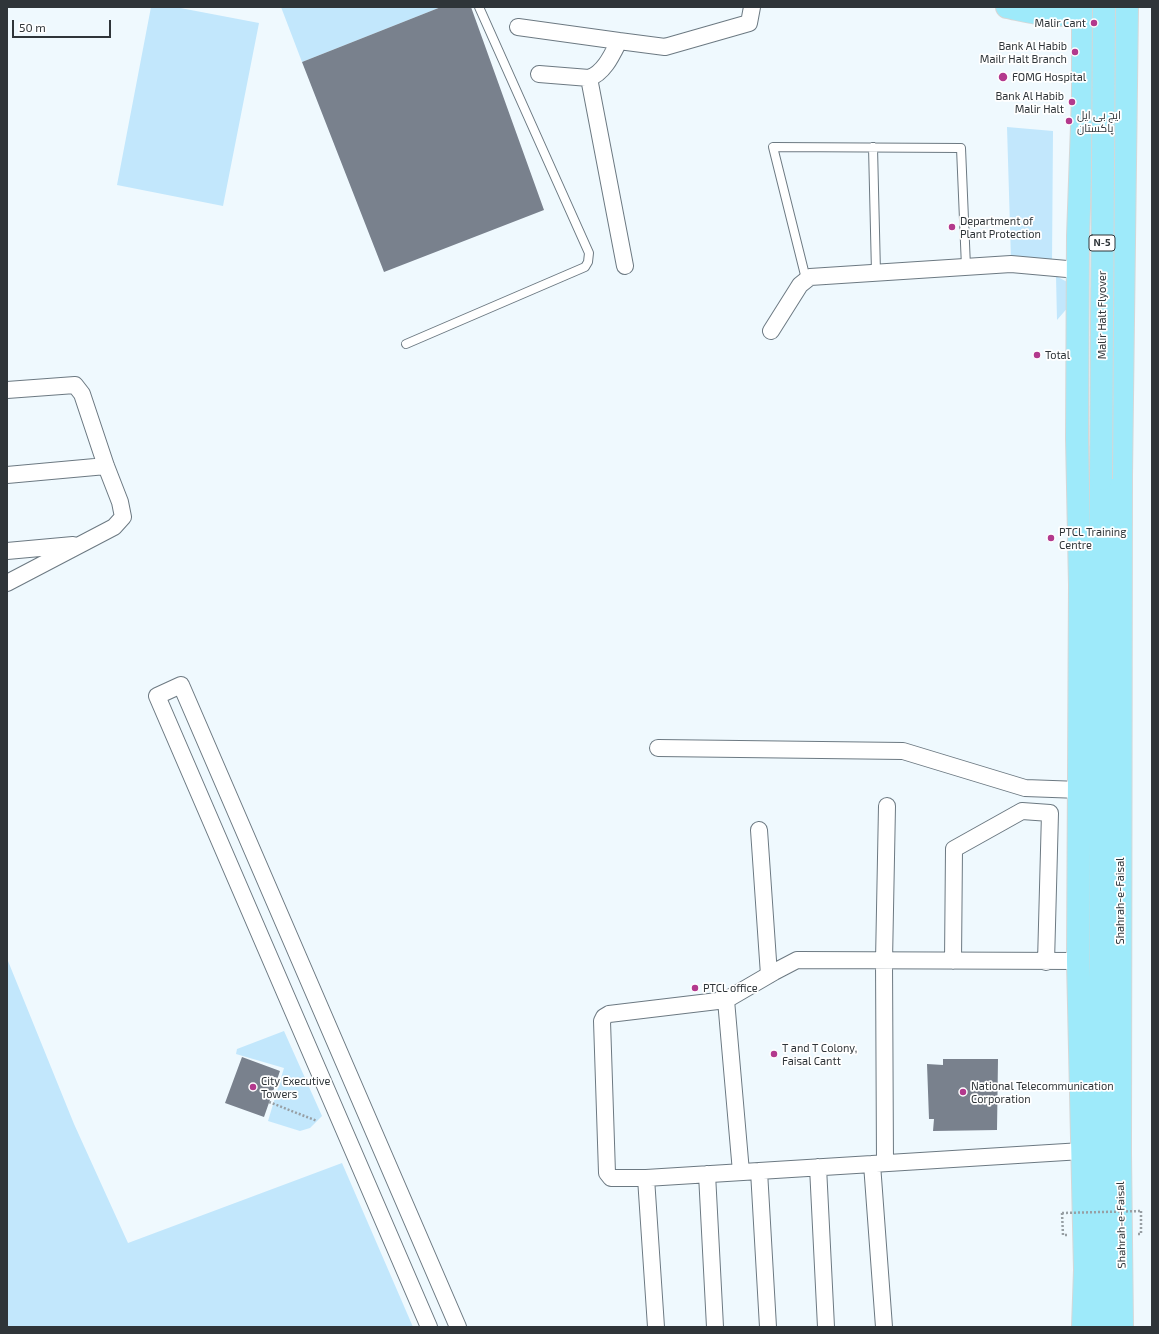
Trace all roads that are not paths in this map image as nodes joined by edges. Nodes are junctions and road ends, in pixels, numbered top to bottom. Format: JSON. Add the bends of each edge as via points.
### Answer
{"nodes":[{"id":1,"x":479,"y":7,"type":"edge"},
{"id":2,"x":752,"y":7,"type":"edge"},
{"id":3,"x":1007,"y":7,"type":"edge"},
{"id":4,"x":1104,"y":7,"type":"edge"},
{"id":5,"x":1127,"y":7,"type":"edge"},
{"id":6,"x":1085,"y":8,"type":"edge"},
{"id":7,"x":518,"y":27,"type":"dead end"},
{"id":8,"x":619,"y":41,"type":"junction"},
{"id":9,"x":539,"y":74,"type":"dead end"},
{"id":10,"x":589,"y":78,"type":"junction"},
{"id":11,"x":1083,"y":98,"type":"junction"},
{"id":12,"x":1126,"y":102,"type":"junction"},
{"id":13,"x":873,"y":148,"type":"junction"},
{"id":14,"x":625,"y":266,"type":"dead end"},
{"id":15,"x":966,"y":267,"type":"junction"},
{"id":16,"x":1078,"y":270,"type":"junction"},
{"id":17,"x":876,"y":273,"type":"junction"},
{"id":18,"x":806,"y":280,"type":"junction"},
{"id":19,"x":771,"y":331,"type":"dead end"},
{"id":20,"x":406,"y":344,"type":"dead end"},
{"id":21,"x":7,"y":390,"type":"edge"},
{"id":22,"x":106,"y":466,"type":"junction"},
{"id":23,"x":7,"y":475,"type":"edge"},
{"id":24,"x":1111,"y":477,"type":"junction"},
{"id":25,"x":80,"y":545,"type":"junction"},
{"id":26,"x":7,"y":551,"type":"edge"},
{"id":27,"x":7,"y":583,"type":"edge"},
{"id":28,"x":658,"y":748,"type":"dead end"},
{"id":29,"x":1080,"y":790,"type":"junction"},
{"id":30,"x":887,"y":806,"type":"dead end"},
{"id":31,"x":759,"y":830,"type":"dead end"},
{"id":32,"x":262,"y":874,"type":"junction"},
{"id":33,"x":238,"y":884,"type":"junction"},
{"id":34,"x":884,"y":961,"type":"junction"},
{"id":35,"x":953,"y":961,"type":"junction"},
{"id":36,"x":1078,"y":961,"type":"junction"},
{"id":37,"x":1046,"y":962,"type":"junction"},
{"id":38,"x":768,"y":975,"type":"junction"},
{"id":39,"x":726,"y":1000,"type":"junction"},
{"id":40,"x":1082,"y":1151,"type":"junction"},
{"id":41,"x":878,"y":1164,"type":"junction"},
{"id":42,"x":818,"y":1167,"type":"junction"},
{"id":43,"x":759,"y":1171,"type":"junction"},
{"id":44,"x":741,"y":1172,"type":"junction"},
{"id":45,"x":706,"y":1174,"type":"junction"},
{"id":46,"x":646,"y":1178,"type":"junction"},
{"id":47,"x":1101,"y":1229,"type":"junction"},
{"id":48,"x":1085,"y":1270,"type":"junction"},
{"id":49,"x":436,"y":1277,"type":"junction"},
{"id":50,"x":412,"y":1288,"type":"junction"},
{"id":51,"x":430,"y":1327,"type":"edge"},
{"id":52,"x":458,"y":1327,"type":"edge"},
{"id":53,"x":656,"y":1327,"type":"edge"},
{"id":54,"x":715,"y":1327,"type":"edge"},
{"id":55,"x":768,"y":1327,"type":"edge"},
{"id":56,"x":826,"y":1327,"type":"edge"},
{"id":57,"x":884,"y":1327,"type":"edge"},
{"id":58,"x":1083,"y":1327,"type":"edge"},
{"id":59,"x":1102,"y":1327,"type":"edge"},
{"id":60,"x":1122,"y":1327,"type":"edge"}],
"edges":[{"from":1,"to":20,"type":"lane","via":[[589,253],[588,262],[585,267]]},
{"from":2,"to":8,"type":"street","via":[[749,23],[664,47]]},
{"from":3,"to":6,"type":"highway","via":[[1053,15]]},
{"from":4,"to":24,"type":"highway","name":"Malir Halt Flyover","number":"N-5","bridge":true},
{"from":5,"to":12,"type":"highway","name":"Malir Halt Flyover","number":"N-5"},
{"from":6,"to":11,"type":"highway"},
{"from":7,"to":8,"type":"street"},
{"from":8,"to":10,"type":"street","via":[[607,62]]},
{"from":9,"to":10,"type":"street"},
{"from":10,"to":14,"type":"street"},
{"from":11,"to":12,"type":"highway","via":[[1108,94]]},
{"from":11,"to":16,"type":"highway"},
{"from":12,"to":24,"type":"highway","name":"Malir Halt Flyover","number":"N-5"},
{"from":13,"to":15,"type":"lane","via":[[961,148]]},
{"from":13,"to":17,"type":"lane"},
{"from":13,"to":18,"type":"lane","via":[[773,147]]},
{"from":15,"to":16,"type":"street","via":[[1011,264]]},
{"from":15,"to":17,"type":"street"},
{"from":16,"to":29,"type":"highway"},
{"from":17,"to":18,"type":"street","via":[[817,276]]},
{"from":18,"to":19,"type":"street","via":[[800,285]]},
{"from":21,"to":22,"type":"street","via":[[75,385],[82,394]]},
{"from":22,"to":23,"type":"street"},
{"from":22,"to":25,"type":"street","via":[[120,502],[122,517],[114,527]]},
{"from":24,"to":47,"type":"highway","name":"Shahrah-e-Faisal","via":[[1102,681]]},
{"from":24,"to":60,"type":"highway","name":"Shahrah-e-Faisal"},
{"from":25,"to":26,"type":"street"},
{"from":25,"to":27,"type":"street"},
{"from":28,"to":29,"type":"street","via":[[903,751],[1025,788]]},
{"from":29,"to":36,"type":"highway"},
{"from":30,"to":34,"type":"street"},
{"from":31,"to":38,"type":"street"},
{"from":32,"to":33,"type":"street"},
{"from":32,"to":33,"type":"street","via":[[182,685],[157,696]]},
{"from":32,"to":49,"type":"street"},
{"from":33,"to":50,"type":"street"},
{"from":34,"to":35,"type":"street"},
{"from":34,"to":38,"type":"street","via":[[797,960]]},
{"from":34,"to":41,"type":"street"},
{"from":35,"to":37,"type":"street"},
{"from":35,"to":37,"type":"street","via":[[954,849],[1022,811],[1050,813]]},
{"from":36,"to":37,"type":"street"},
{"from":36,"to":40,"type":"highway"},
{"from":38,"to":39,"type":"street"},
{"from":39,"to":44,"type":"street"},
{"from":39,"to":46,"type":"street","via":[[604,1016],[602,1021],[607,1173],[611,1178]]},
{"from":40,"to":41,"type":"street"},
{"from":40,"to":48,"type":"highway"},
{"from":41,"to":42,"type":"street"},
{"from":41,"to":57,"type":"street"},
{"from":42,"to":43,"type":"street"},
{"from":42,"to":56,"type":"street"},
{"from":43,"to":44,"type":"street"},
{"from":43,"to":55,"type":"street"},
{"from":44,"to":45,"type":"street"},
{"from":45,"to":46,"type":"street"},
{"from":45,"to":54,"type":"street"},
{"from":46,"to":53,"type":"street"},
{"from":47,"to":48,"type":"highway"},
{"from":47,"to":59,"type":"highway","name":"Shahrah-e-Faisal"},
{"from":48,"to":58,"type":"highway"},
{"from":49,"to":50,"type":"street"},
{"from":49,"to":52,"type":"street"},
{"from":50,"to":51,"type":"street"}]}
